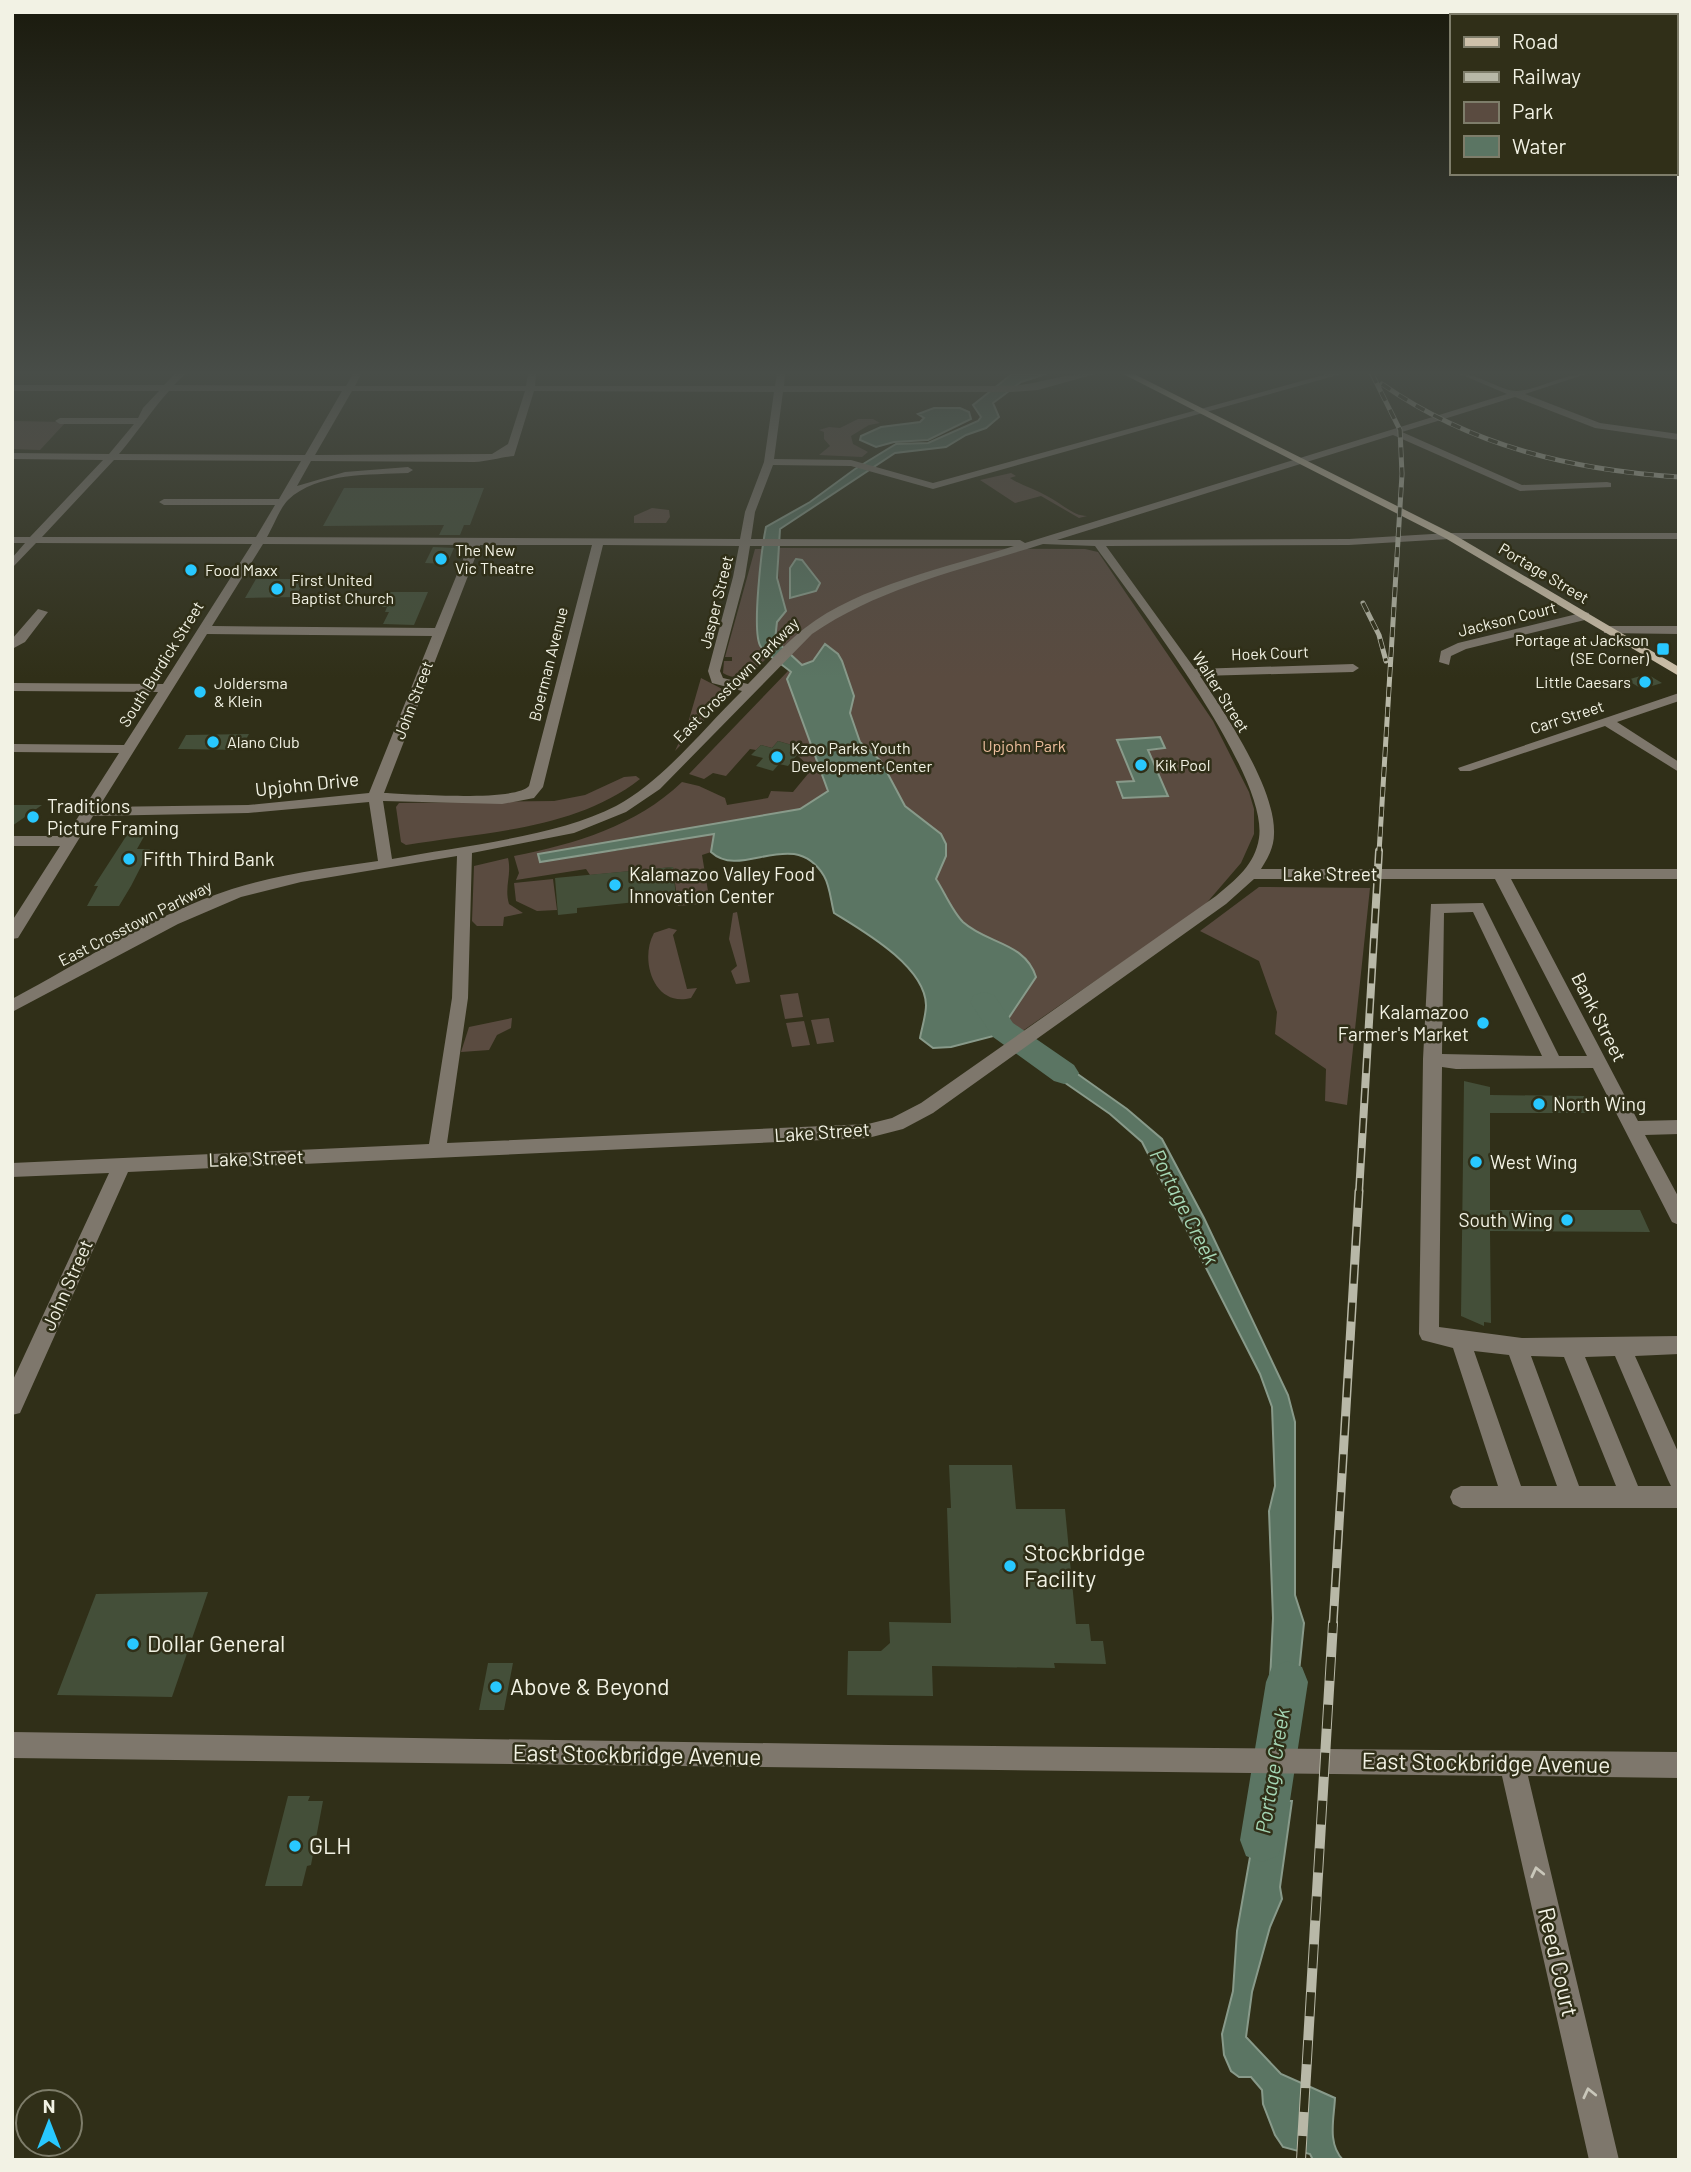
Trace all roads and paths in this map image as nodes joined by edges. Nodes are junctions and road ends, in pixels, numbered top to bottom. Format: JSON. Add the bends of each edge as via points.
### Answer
{"nodes":[{"id":1,"x":94,"y":475,"type":"edge"},
{"id":2,"x":298,"y":475,"type":"edge"},
{"id":3,"x":350,"y":475,"type":"edge"},
{"id":4,"x":764,"y":475,"type":"edge"},
{"id":5,"x":895,"y":475,"type":"edge"},
{"id":6,"x":972,"y":475,"type":"edge"},
{"id":7,"x":1249,"y":475,"type":"edge"},
{"id":8,"x":1329,"y":475,"type":"edge"},
{"id":9,"x":1492,"y":475,"type":"edge"},
{"id":10,"x":1607,"y":485,"type":"dead end"},
{"id":11,"x":283,"y":501,"type":"junction"},
{"id":12,"x":164,"y":502,"type":"dead end"},
{"id":13,"x":1449,"y":536,"type":"junction"},
{"id":14,"x":1679,"y":536,"type":"edge"},
{"id":15,"x":12,"y":540,"type":"edge"},
{"id":16,"x":35,"y":540,"type":"junction"},
{"id":17,"x":260,"y":540,"type":"junction"},
{"id":18,"x":476,"y":540,"type":"junction"},
{"id":19,"x":598,"y":540,"type":"junction"},
{"id":20,"x":745,"y":541,"type":"junction"},
{"id":21,"x":1038,"y":543,"type":"junction"},
{"id":22,"x":1098,"y":543,"type":"junction"},
{"id":23,"x":12,"y":565,"type":"edge"},
{"id":24,"x":42,"y":612,"type":"dead end"},
{"id":25,"x":1585,"y":616,"type":"junction"},
{"id":26,"x":203,"y":630,"type":"junction"},
{"id":27,"x":1608,"y":630,"type":"junction"},
{"id":28,"x":1679,"y":630,"type":"edge"},
{"id":29,"x":440,"y":632,"type":"junction"},
{"id":30,"x":12,"y":645,"type":"edge"},
{"id":31,"x":1445,"y":662,"type":"dead end"},
{"id":32,"x":1353,"y":668,"type":"dead end"},
{"id":33,"x":1679,"y":672,"type":"edge"},
{"id":34,"x":1189,"y":673,"type":"junction"},
{"id":35,"x":12,"y":687,"type":"edge"},
{"id":36,"x":167,"y":688,"type":"junction"},
{"id":37,"x":750,"y":689,"type":"junction"},
{"id":38,"x":1679,"y":697,"type":"edge"},
{"id":39,"x":1608,"y":722,"type":"junction"},
{"id":40,"x":12,"y":748,"type":"edge"},
{"id":41,"x":129,"y":749,"type":"junction"},
{"id":42,"x":1465,"y":768,"type":"dead end"},
{"id":43,"x":1679,"y":768,"type":"edge"},
{"id":44,"x":529,"y":795,"type":"joint"},
{"id":45,"x":375,"y":797,"type":"junction"},
{"id":46,"x":89,"y":811,"type":"junction"},
{"id":47,"x":12,"y":841,"type":"edge"},
{"id":48,"x":69,"y":841,"type":"junction"},
{"id":49,"x":466,"y":850,"type":"junction"},
{"id":50,"x":386,"y":865,"type":"junction"},
{"id":51,"x":1250,"y":874,"type":"junction"},
{"id":52,"x":1501,"y":874,"type":"junction"},
{"id":53,"x":1679,"y":874,"type":"edge"},
{"id":54,"x":12,"y":934,"type":"edge"},
{"id":55,"x":12,"y":1006,"type":"edge"},
{"id":56,"x":1432,"y":1059,"type":"junction"},
{"id":57,"x":1553,"y":1062,"type":"junction"},
{"id":58,"x":1599,"y":1062,"type":"junction"},
{"id":59,"x":1679,"y":1127,"type":"edge"},
{"id":60,"x":1633,"y":1128,"type":"junction"},
{"id":61,"x":437,"y":1150,"type":"junction"},
{"id":62,"x":122,"y":1164,"type":"junction"},
{"id":63,"x":12,"y":1170,"type":"edge"},
{"id":64,"x":1679,"y":1217,"type":"edge"},
{"id":65,"x":1461,"y":1342,"type":"junction"},
{"id":66,"x":1517,"y":1347,"type":"junction"},
{"id":67,"x":1571,"y":1348,"type":"junction"},
{"id":68,"x":1621,"y":1348,"type":"junction"},
{"id":69,"x":1677,"y":1348,"type":"edge"},
{"id":70,"x":12,"y":1406,"type":"edge"},
{"id":71,"x":1679,"y":1480,"type":"edge"},
{"id":72,"x":1461,"y":1497,"type":"dead end"},
{"id":73,"x":1513,"y":1497,"type":"junction"},
{"id":74,"x":1572,"y":1497,"type":"junction"},
{"id":75,"x":1631,"y":1497,"type":"junction"},
{"id":76,"x":1679,"y":1497,"type":"edge"},
{"id":77,"x":12,"y":1745,"type":"edge"},
{"id":78,"x":1512,"y":1764,"type":"junction"},
{"id":79,"x":1679,"y":1765,"type":"edge"},
{"id":80,"x":1604,"y":2160,"type":"edge"}],
"edges":[{"from":1,"to":16,"type":"street"},
{"from":2,"to":11,"type":"street","name":"South Burdick Street"},
{"from":3,"to":11,"type":"street","via":[[301,488]]},
{"from":4,"to":20,"type":"street","name":"Jasper Street"},
{"from":5,"to":6,"type":"street","via":[[933,486]]},
{"from":7,"to":21,"type":"street","name":"East Crosstown Parkway"},
{"from":8,"to":13,"type":"main road","name":"Portage Street"},
{"from":9,"to":10,"type":"street","via":[[1520,488]]},
{"from":11,"to":12,"type":"street"},
{"from":11,"to":17,"type":"street","name":"South Burdick Street"},
{"from":13,"to":14,"type":"street"},
{"from":13,"to":22,"type":"street","via":[[1349,542]]},
{"from":13,"to":25,"type":"main road","name":"Portage Street"},
{"from":15,"to":16,"type":"street"},
{"from":16,"to":17,"type":"street"},
{"from":16,"to":23,"type":"street"},
{"from":17,"to":18,"type":"street"},
{"from":17,"to":26,"type":"street","name":"South Burdick Street"},
{"from":18,"to":19,"type":"street"},
{"from":18,"to":29,"type":"street","name":"John Street"},
{"from":19,"to":20,"type":"street"},
{"from":19,"to":44,"type":"street","name":"Boerman Avenue","via":[[536,787]]},
{"from":20,"to":21,"type":"street"},
{"from":20,"to":37,"type":"street","name":"Jasper Street","via":[[714,677]]},
{"from":21,"to":22,"type":"street"},
{"from":21,"to":37,"type":"street","name":"East Crosstown Parkway","via":[[870,596],[818,623]]},
{"from":22,"to":34,"type":"street","name":"Walter Street"},
{"from":24,"to":30,"type":"street"},
{"from":25,"to":27,"type":"main road","name":"Portage Street"},
{"from":25,"to":31,"type":"street","name":"Jackson Court","via":[[1461,646],[1446,654]]},
{"from":26,"to":29,"type":"street"},
{"from":26,"to":36,"type":"street","name":"South Burdick Street"},
{"from":27,"to":28,"type":"street"},
{"from":27,"to":33,"type":"main road","name":"Portage Street"},
{"from":29,"to":45,"type":"street","name":"John Street"},
{"from":32,"to":34,"type":"street","name":"Hoek Court"},
{"from":34,"to":51,"type":"street","name":"Walter Street","via":[[1228,734],[1264,808],[1265,843]]},
{"from":35,"to":36,"type":"street"},
{"from":36,"to":41,"type":"street","name":"South Burdick Street"},
{"from":37,"to":49,"type":"street","name":"East Crosstown Parkway","via":[[655,786],[621,809],[569,830]]},
{"from":38,"to":39,"type":"street","name":"Carr Street"},
{"from":39,"to":42,"type":"street","name":"Carr Street"},
{"from":39,"to":43,"type":"street"},
{"from":40,"to":41,"type":"street"},
{"from":41,"to":46,"type":"street","name":"South Burdick Street"},
{"from":44,"to":45,"type":"street","name":"Upjohn Drive","via":[[502,800]]},
{"from":45,"to":46,"type":"street","name":"Upjohn Drive","via":[[248,809]]},
{"from":45,"to":50,"type":"street"},
{"from":46,"to":48,"type":"street","name":"South Burdick Street"},
{"from":47,"to":48,"type":"street"},
{"from":48,"to":54,"type":"street","name":"South Burdick Street"},
{"from":49,"to":50,"type":"street","name":"East Crosstown Parkway"},
{"from":49,"to":61,"type":"street","via":[[460,998]]},
{"from":50,"to":55,"type":"street","name":"East Crosstown Parkway","via":[[236,892],[173,920]]},
{"from":51,"to":52,"type":"street","name":"Lake Street"},
{"from":51,"to":61,"type":"street","name":"Lake Street","via":[[1021,1043],[897,1124],[868,1130]]},
{"from":52,"to":53,"type":"street","name":"Lake Street"},
{"from":52,"to":58,"type":"street","name":"Bank Street"},
{"from":56,"to":57,"type":"street"},
{"from":56,"to":57,"type":"street","via":[[1436,908],[1478,907]]},
{"from":56,"to":65,"type":"street","via":[[1429,1334]]},
{"from":57,"to":58,"type":"street"},
{"from":58,"to":60,"type":"street","name":"Bank Street"},
{"from":59,"to":60,"type":"street"},
{"from":60,"to":64,"type":"street","name":"Bank Street"},
{"from":61,"to":62,"type":"street","name":"Lake Street"},
{"from":62,"to":63,"type":"street","name":"Lake Street"},
{"from":62,"to":70,"type":"street","name":"John Street"},
{"from":65,"to":66,"type":"street"},
{"from":65,"to":73,"type":"street"},
{"from":66,"to":67,"type":"street"},
{"from":66,"to":74,"type":"street"},
{"from":67,"to":68,"type":"street"},
{"from":67,"to":75,"type":"street"},
{"from":68,"to":69,"type":"street"},
{"from":68,"to":71,"type":"street"},
{"from":72,"to":73,"type":"street"},
{"from":73,"to":74,"type":"street"},
{"from":74,"to":75,"type":"street"},
{"from":75,"to":76,"type":"street"},
{"from":77,"to":78,"type":"street","name":"East Stockbridge Avenue"},
{"from":78,"to":79,"type":"street","name":"East Stockbridge Avenue"},
{"from":80,"to":78,"type":"street","name":"Reed Court","one_way":true}]}
